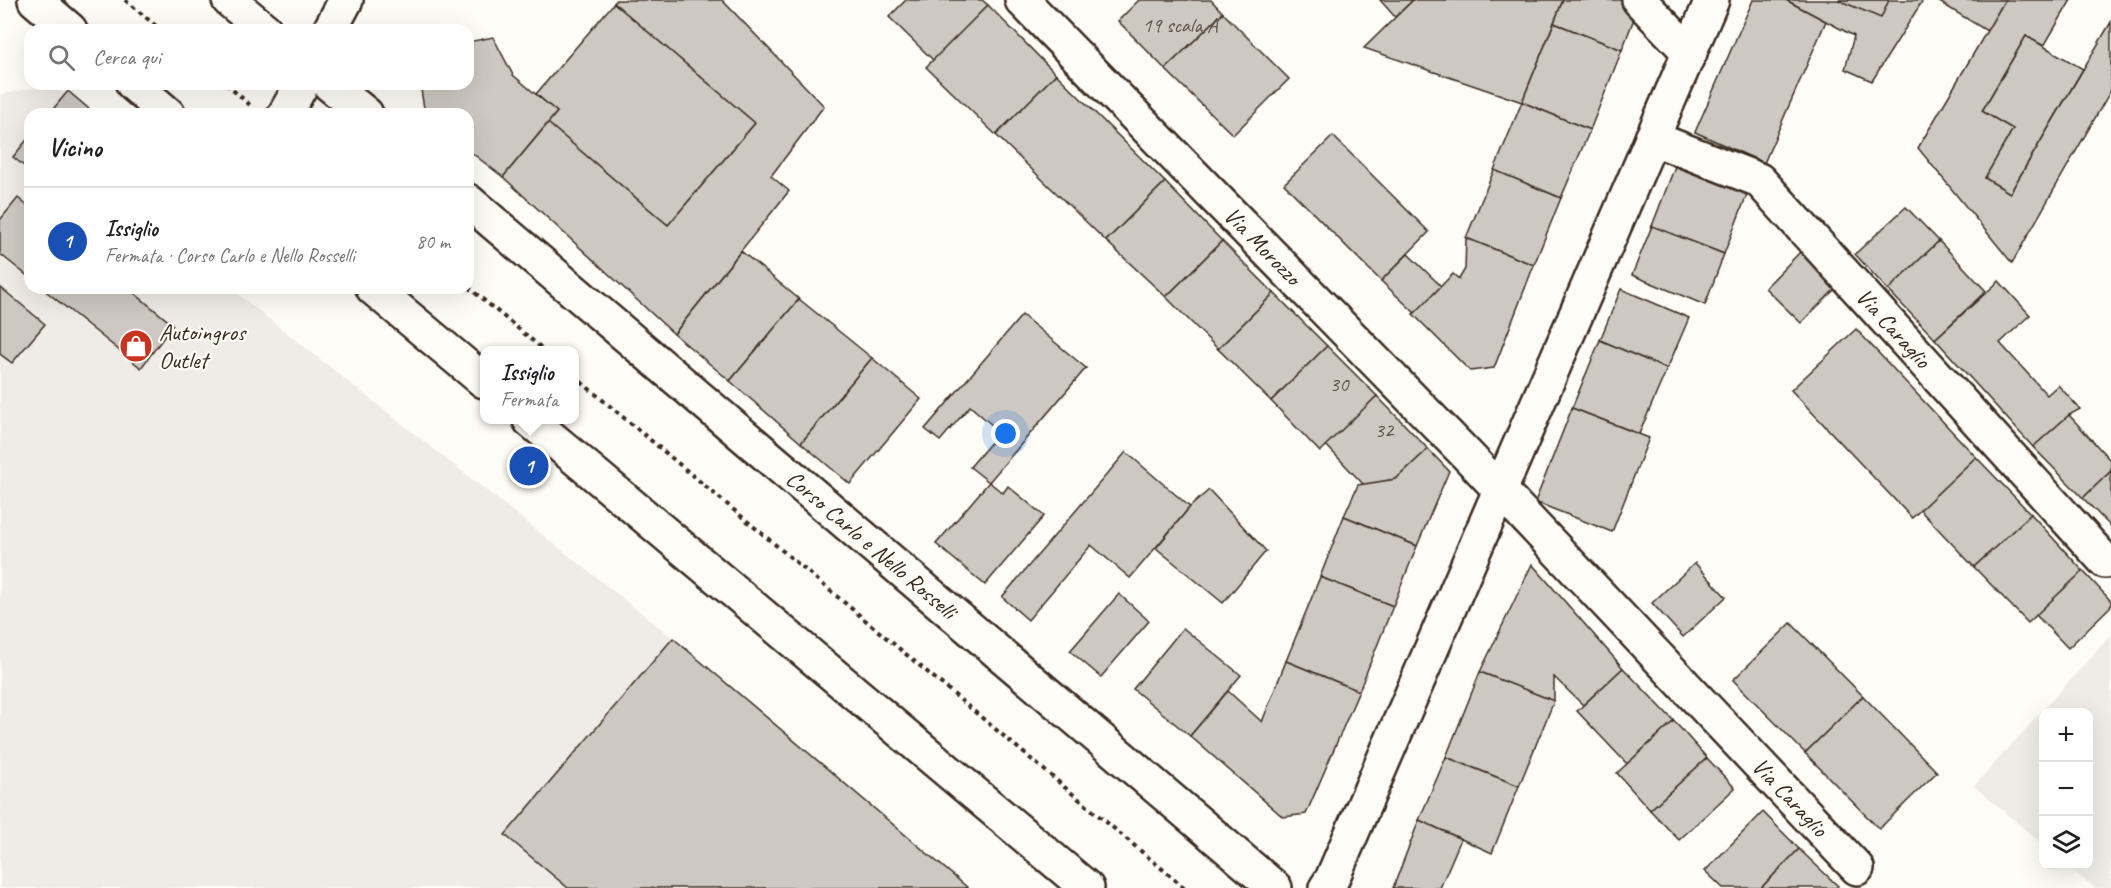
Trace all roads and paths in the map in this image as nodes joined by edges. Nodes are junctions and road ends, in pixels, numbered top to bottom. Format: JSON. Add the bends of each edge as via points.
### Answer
{"nodes":[{"id":1,"x":35,"y":0,"type":"edge"},
{"id":2,"x":125,"y":0,"type":"edge"},
{"id":3,"x":229,"y":0,"type":"edge"},
{"id":4,"x":346,"y":0,"type":"edge"},
{"id":5,"x":1022,"y":0,"type":"edge"},
{"id":6,"x":1639,"y":0,"type":"edge"},
{"id":7,"x":1712,"y":0,"type":"edge"},
{"id":8,"x":63,"y":24,"type":"edge"},
{"id":9,"x":154,"y":24,"type":"edge"},
{"id":10,"x":258,"y":24,"type":"edge"},
{"id":11,"x":333,"y":24,"type":"edge"},
{"id":12,"x":1690,"y":53,"type":"junction"},
{"id":13,"x":140,"y":90,"type":"edge"},
{"id":14,"x":233,"y":90,"type":"edge"},
{"id":15,"x":299,"y":90,"type":"edge"},
{"id":16,"x":337,"y":90,"type":"edge"},
{"id":17,"x":252,"y":106,"type":"dead end"},
{"id":18,"x":161,"y":108,"type":"edge"},
{"id":19,"x":288,"y":108,"type":"edge"},
{"id":20,"x":359,"y":108,"type":"edge"},
{"id":21,"x":1652,"y":138,"type":"junction"},
{"id":22,"x":474,"y":206,"type":"edge"},
{"id":23,"x":474,"y":292,"type":"edge"},
{"id":24,"x":380,"y":294,"type":"edge"},
{"id":25,"x":538,"y":346,"type":"edge"},
{"id":26,"x":480,"y":378,"type":"edge"},
{"id":27,"x":579,"y":379,"type":"edge"},
{"id":28,"x":535,"y":424,"type":"edge"},
{"id":29,"x":1501,"y":490,"type":"junction"},
{"id":30,"x":2105,"y":561,"type":"dead end"},
{"id":31,"x":1857,"y":868,"type":"dead end"},
{"id":32,"x":1087,"y":888,"type":"edge"},
{"id":33,"x":1185,"y":888,"type":"edge"},
{"id":34,"x":1275,"y":888,"type":"edge"},
{"id":35,"x":1326,"y":888,"type":"edge"}],
"edges":[{"from":1,"to":8,"type":"street"},
{"from":2,"to":9,"type":"path"},
{"from":3,"to":10,"type":"street"},
{"from":4,"to":11,"type":"street"},
{"from":5,"to":29,"type":"street","name":"Via Morozzo"},
{"from":6,"to":12,"type":"street"},
{"from":7,"to":12,"type":"street"},
{"from":12,"to":21,"type":"street"},
{"from":13,"to":18,"type":"street"},
{"from":14,"to":17,"type":"path"},
{"from":15,"to":19,"type":"street"},
{"from":16,"to":20,"type":"street"},
{"from":21,"to":29,"type":"street"},
{"from":21,"to":30,"type":"street","name":"Via Caraglio","via":[[1759,180]]},
{"from":22,"to":34,"type":"street","name":"Corso Carlo e Nello Rosselli"},
{"from":23,"to":25,"type":"path"},
{"from":24,"to":26,"type":"street"},
{"from":27,"to":33,"type":"path"},
{"from":28,"to":32,"type":"street"},
{"from":29,"to":31,"type":"street","name":"Via Caraglio"},
{"from":29,"to":35,"type":"street"}]}
